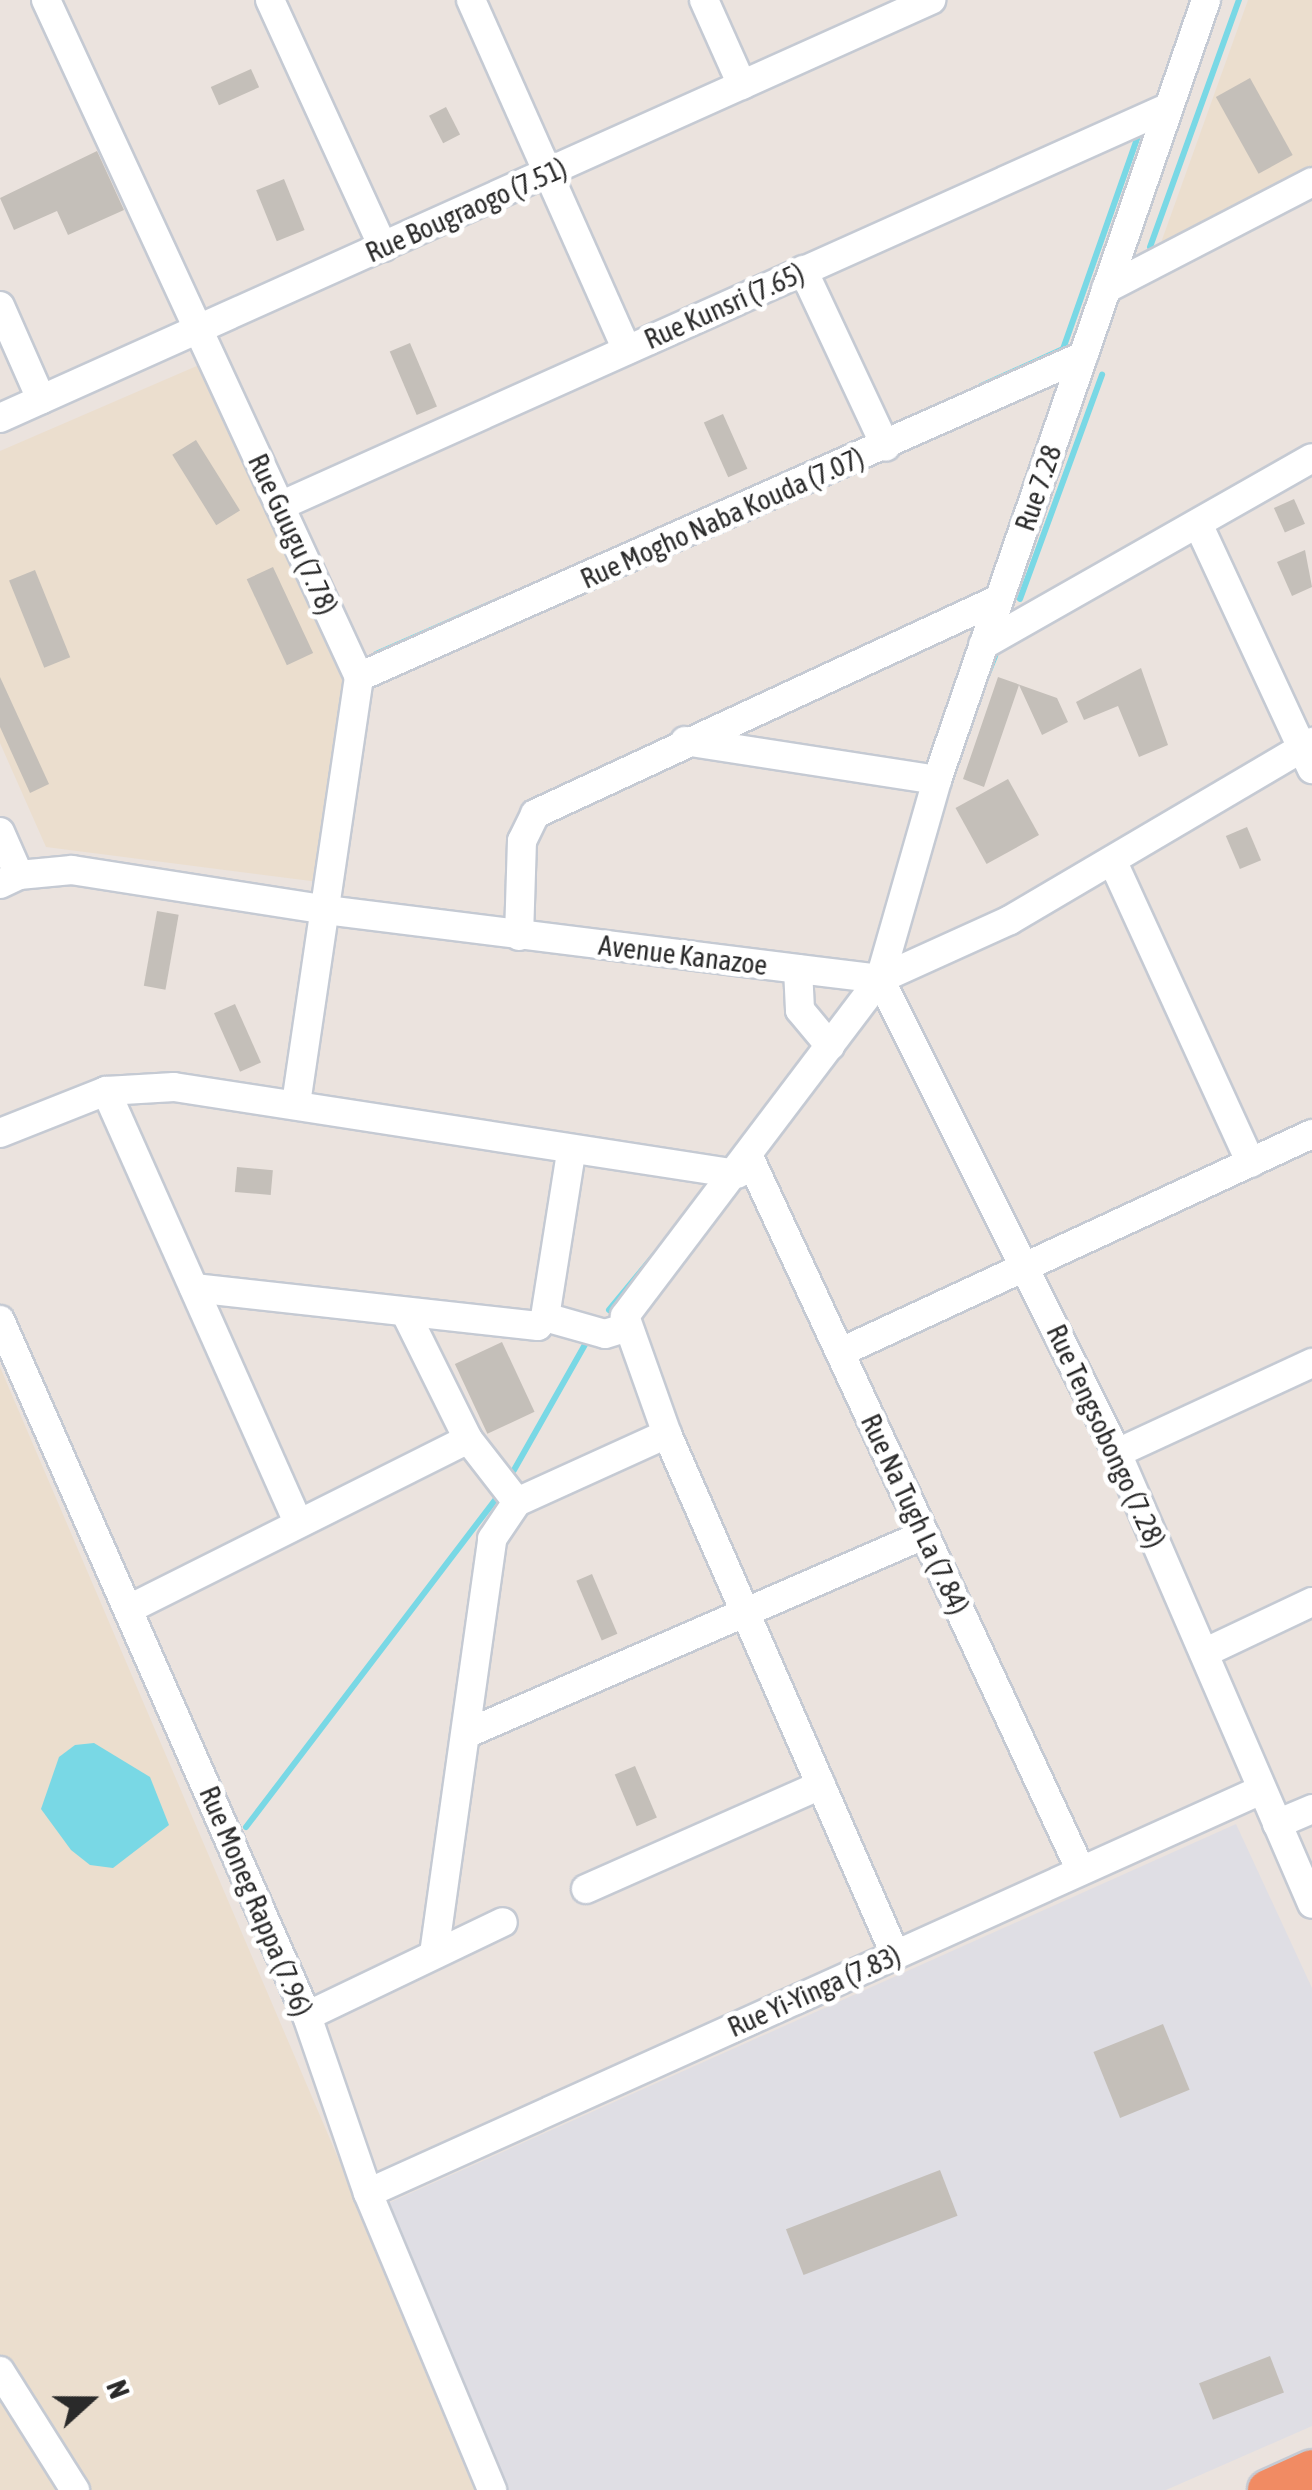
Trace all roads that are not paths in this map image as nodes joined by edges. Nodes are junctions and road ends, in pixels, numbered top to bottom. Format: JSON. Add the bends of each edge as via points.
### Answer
{"nodes":[{"id":1,"x":46,"y":0,"type":"edge"},
{"id":2,"x":270,"y":0,"type":"edge"},
{"id":3,"x":472,"y":0,"type":"edge"},
{"id":4,"x":704,"y":0,"type":"edge"},
{"id":5,"x":930,"y":0,"type":"edge"},
{"id":6,"x":1206,"y":0,"type":"edge"},
{"id":7,"x":742,"y":85,"type":"junction"},
{"id":8,"x":1169,"y":106,"type":"junction"},
{"id":9,"x":548,"y":173,"type":"junction"},
{"id":10,"x":1312,"y":182,"type":"edge"},
{"id":11,"x":383,"y":247,"type":"junction"},
{"id":12,"x":803,"y":270,"type":"junction"},
{"id":13,"x":1106,"y":289,"type":"junction"},
{"id":14,"x":0,"y":306,"type":"edge"},
{"id":15,"x":199,"y":331,"type":"junction"},
{"id":16,"x":627,"y":350,"type":"junction"},
{"id":17,"x":1083,"y":356,"type":"junction"},
{"id":18,"x":41,"y":399,"type":"junction"},
{"id":19,"x":0,"y":418,"type":"edge"},
{"id":20,"x":886,"y":447,"type":"junction"},
{"id":21,"x":1312,"y":458,"type":"edge"},
{"id":22,"x":280,"y":506,"type":"junction"},
{"id":23,"x":1199,"y":526,"type":"junction"},
{"id":24,"x":1000,"y":599,"type":"junction"},
{"id":25,"x":983,"y":646,"type":"junction"},
{"id":26,"x":359,"y":677,"type":"junction"},
{"id":27,"x":684,"y":741,"type":"junction"},
{"id":28,"x":1309,"y":753,"type":"edge"},
{"id":29,"x":936,"y":780,"type":"junction"},
{"id":30,"x":0,"y":832,"type":"edge"},
{"id":31,"x":1113,"y":862,"type":"junction"},
{"id":32,"x":10,"y":879,"type":"edge"},
{"id":33,"x":326,"y":910,"type":"junction"},
{"id":34,"x":518,"y":936,"type":"junction"},
{"id":35,"x":798,"y":969,"type":"junction"},
{"id":36,"x":880,"y":979,"type":"junction"},
{"id":37,"x":830,"y":1046,"type":"junction"},
{"id":38,"x":106,"y":1091,"type":"junction"},
{"id":39,"x":296,"y":1102,"type":"junction"},
{"id":40,"x":0,"y":1133,"type":"edge"},
{"id":41,"x":1312,"y":1134,"type":"edge"},
{"id":42,"x":571,"y":1152,"type":"junction"},
{"id":43,"x":1250,"y":1163,"type":"junction"},
{"id":44,"x":743,"y":1165,"type":"junction"},
{"id":45,"x":1027,"y":1267,"type":"junction"},
{"id":46,"x":194,"y":1288,"type":"junction"},
{"id":47,"x":405,"y":1312,"type":"junction"},
{"id":48,"x":546,"y":1317,"type":"junction"},
{"id":49,"x":0,"y":1320,"type":"edge"},
{"id":50,"x":626,"y":1328,"type":"junction"},
{"id":51,"x":841,"y":1352,"type":"junction"},
{"id":52,"x":1312,"y":1363,"type":"edge"},
{"id":53,"x":668,"y":1434,"type":"junction"},
{"id":54,"x":468,"y":1439,"type":"junction"},
{"id":55,"x":1117,"y":1453,"type":"junction"},
{"id":56,"x":517,"y":1502,"type":"junction"},
{"id":57,"x":297,"y":1521,"type":"junction"},
{"id":58,"x":924,"y":1535,"type":"junction"},
{"id":59,"x":1312,"y":1602,"type":"edge"},
{"id":60,"x":129,"y":1609,"type":"junction"},
{"id":61,"x":745,"y":1610,"type":"junction"},
{"id":62,"x":1204,"y":1653,"type":"junction"},
{"id":63,"x":468,"y":1733,"type":"junction"},
{"id":64,"x":821,"y":1786,"type":"junction"},
{"id":65,"x":1260,"y":1790,"type":"junction"},
{"id":66,"x":1312,"y":1808,"type":"edge"},
{"id":67,"x":1277,"y":1824,"type":"junction"},
{"id":68,"x":1081,"y":1871,"type":"junction"},
{"id":69,"x":586,"y":1889,"type":"dead end"},
{"id":70,"x":1312,"y":1904,"type":"edge"},
{"id":71,"x":502,"y":1922,"type":"dead end"},
{"id":72,"x":434,"y":1954,"type":"junction"},
{"id":73,"x":895,"y":1954,"type":"junction"},
{"id":74,"x":308,"y":2016,"type":"junction"},
{"id":75,"x":368,"y":2193,"type":"junction"},
{"id":76,"x":0,"y":2371,"type":"edge"},
{"id":77,"x":1312,"y":2470,"type":"edge"},
{"id":78,"x":74,"y":2490,"type":"edge"},
{"id":79,"x":492,"y":2490,"type":"edge"},
{"id":80,"x":1268,"y":2490,"type":"edge"}],
"edges":[{"from":1,"to":15,"type":"street","name":"Rue Guugu (7.78)"},
{"from":2,"to":11,"type":"street"},
{"from":3,"to":9,"type":"street"},
{"from":4,"to":7,"type":"street"},
{"from":5,"to":7,"type":"street","name":"Rue Bougraogo (7.51)"},
{"from":6,"to":8,"type":"street","name":"Rue 7.28"},
{"from":7,"to":9,"type":"street","name":"Rue Bougraogo (7.51)"},
{"from":8,"to":12,"type":"street","name":"Rue Kunsri (7.65)"},
{"from":8,"to":13,"type":"street","name":"Rue 7.28"},
{"from":9,"to":11,"type":"street","name":"Rue Bougraogo (7.51)"},
{"from":9,"to":16,"type":"street"},
{"from":10,"to":13,"type":"street"},
{"from":11,"to":15,"type":"street","name":"Rue Bougraogo (7.51)"},
{"from":12,"to":16,"type":"street","name":"Rue Kunsri (7.65)"},
{"from":12,"to":20,"type":"street"},
{"from":13,"to":17,"type":"street","name":"Rue 7.28"},
{"from":14,"to":18,"type":"street"},
{"from":15,"to":18,"type":"street","name":"Rue Bougraogo (7.51)"},
{"from":15,"to":22,"type":"street","name":"Rue Guugu (7.78)"},
{"from":16,"to":22,"type":"street","name":"Rue Kunsri (7.65)"},
{"from":17,"to":20,"type":"street","name":"Rue Mogho Naba Kouda (7.07)"},
{"from":17,"to":24,"type":"street","name":"Rue 7.28"},
{"from":18,"to":19,"type":"street","name":"Rue Bougraogo (7.51)"},
{"from":20,"to":26,"type":"street","name":"Rue Mogho Naba Kouda (7.07)"},
{"from":21,"to":23,"type":"street"},
{"from":22,"to":26,"type":"street","name":"Rue Guugu (7.78)"},
{"from":23,"to":25,"type":"street"},
{"from":23,"to":28,"type":"street"},
{"from":24,"to":25,"type":"street","name":"Rue 7.28"},
{"from":24,"to":27,"type":"street"},
{"from":25,"to":29,"type":"street","name":"Rue 7.28"},
{"from":26,"to":33,"type":"street"},
{"from":27,"to":29,"type":"street"},
{"from":27,"to":34,"type":"street","via":[[535,814],[522,841]]},
{"from":28,"to":31,"type":"street"},
{"from":29,"to":36,"type":"street","name":"Rue 7.28"},
{"from":30,"to":32,"type":"street"},
{"from":31,"to":36,"type":"street","via":[[1010,920]]},
{"from":31,"to":43,"type":"street"},
{"from":32,"to":33,"type":"street","name":"Avenue Kanazoe","via":[[72,870]]},
{"from":33,"to":34,"type":"street","name":"Avenue Kanazoe"},
{"from":33,"to":39,"type":"street"},
{"from":34,"to":35,"type":"street","name":"Avenue Kanazoe"},
{"from":35,"to":36,"type":"street","name":"Avenue Kanazoe"},
{"from":35,"to":37,"type":"street","via":[[800,1010]]},
{"from":36,"to":37,"type":"street"},
{"from":36,"to":45,"type":"street","name":"Rue Tengsobongo (7.28)"},
{"from":37,"to":44,"type":"street"},
{"from":38,"to":39,"type":"street","via":[[174,1087]]},
{"from":38,"to":40,"type":"street"},
{"from":38,"to":46,"type":"street"},
{"from":39,"to":42,"type":"street"},
{"from":41,"to":43,"type":"street"},
{"from":42,"to":44,"type":"street"},
{"from":42,"to":48,"type":"street"},
{"from":43,"to":45,"type":"street"},
{"from":44,"to":50,"type":"street","via":[[628,1306]]},
{"from":44,"to":51,"type":"street","name":"Rue Na Tugh La (7.84)"},
{"from":45,"to":51,"type":"street"},
{"from":45,"to":55,"type":"street","name":"Rue Tengsobongo (7.28)"},
{"from":46,"to":47,"type":"street"},
{"from":46,"to":57,"type":"street"},
{"from":47,"to":48,"type":"street","via":[[532,1326]]},
{"from":47,"to":54,"type":"street"},
{"from":48,"to":50,"type":"street","via":[[605,1334]]},
{"from":49,"to":60,"type":"street","name":"Rue Moneg Rappa (7.96)"},
{"from":50,"to":53,"type":"street"},
{"from":51,"to":58,"type":"street","name":"Rue Na Tugh La (7.84)"},
{"from":52,"to":55,"type":"street"},
{"from":53,"to":56,"type":"street"},
{"from":53,"to":61,"type":"street"},
{"from":54,"to":56,"type":"street"},
{"from":54,"to":57,"type":"street"},
{"from":55,"to":62,"type":"street","name":"Rue Tengsobongo (7.28)"},
{"from":56,"to":63,"type":"street","via":[[492,1538]]},
{"from":57,"to":60,"type":"street"},
{"from":58,"to":61,"type":"street"},
{"from":58,"to":68,"type":"street","name":"Rue Na Tugh La (7.84)"},
{"from":59,"to":62,"type":"street"},
{"from":60,"to":74,"type":"street","name":"Rue Moneg Rappa (7.96)"},
{"from":61,"to":63,"type":"street"},
{"from":61,"to":64,"type":"street"},
{"from":62,"to":65,"type":"street","name":"Rue Tengsobongo (7.28)"},
{"from":63,"to":72,"type":"street"},
{"from":64,"to":69,"type":"street"},
{"from":64,"to":73,"type":"street"},
{"from":65,"to":67,"type":"street","name":"Rue Tengsobongo (7.28)"},
{"from":65,"to":68,"type":"street","name":"Rue Yi-Yinga (7.83)"},
{"from":66,"to":67,"type":"street"},
{"from":67,"to":70,"type":"street","name":"Rue Tengsobongo (7.28)"},
{"from":68,"to":73,"type":"street","name":"Rue Yi-Yinga (7.83)"},
{"from":71,"to":72,"type":"street"},
{"from":72,"to":74,"type":"street"},
{"from":73,"to":75,"type":"street","name":"Rue Yi-Yinga (7.83)"},
{"from":74,"to":75,"type":"street","name":"Rue Moneg Rappa (7.96)"},
{"from":75,"to":79,"type":"street","name":"Rue Moneg Rappa (7.96)"},
{"from":76,"to":78,"type":"street"},
{"from":77,"to":80,"type":"highway"}]}
